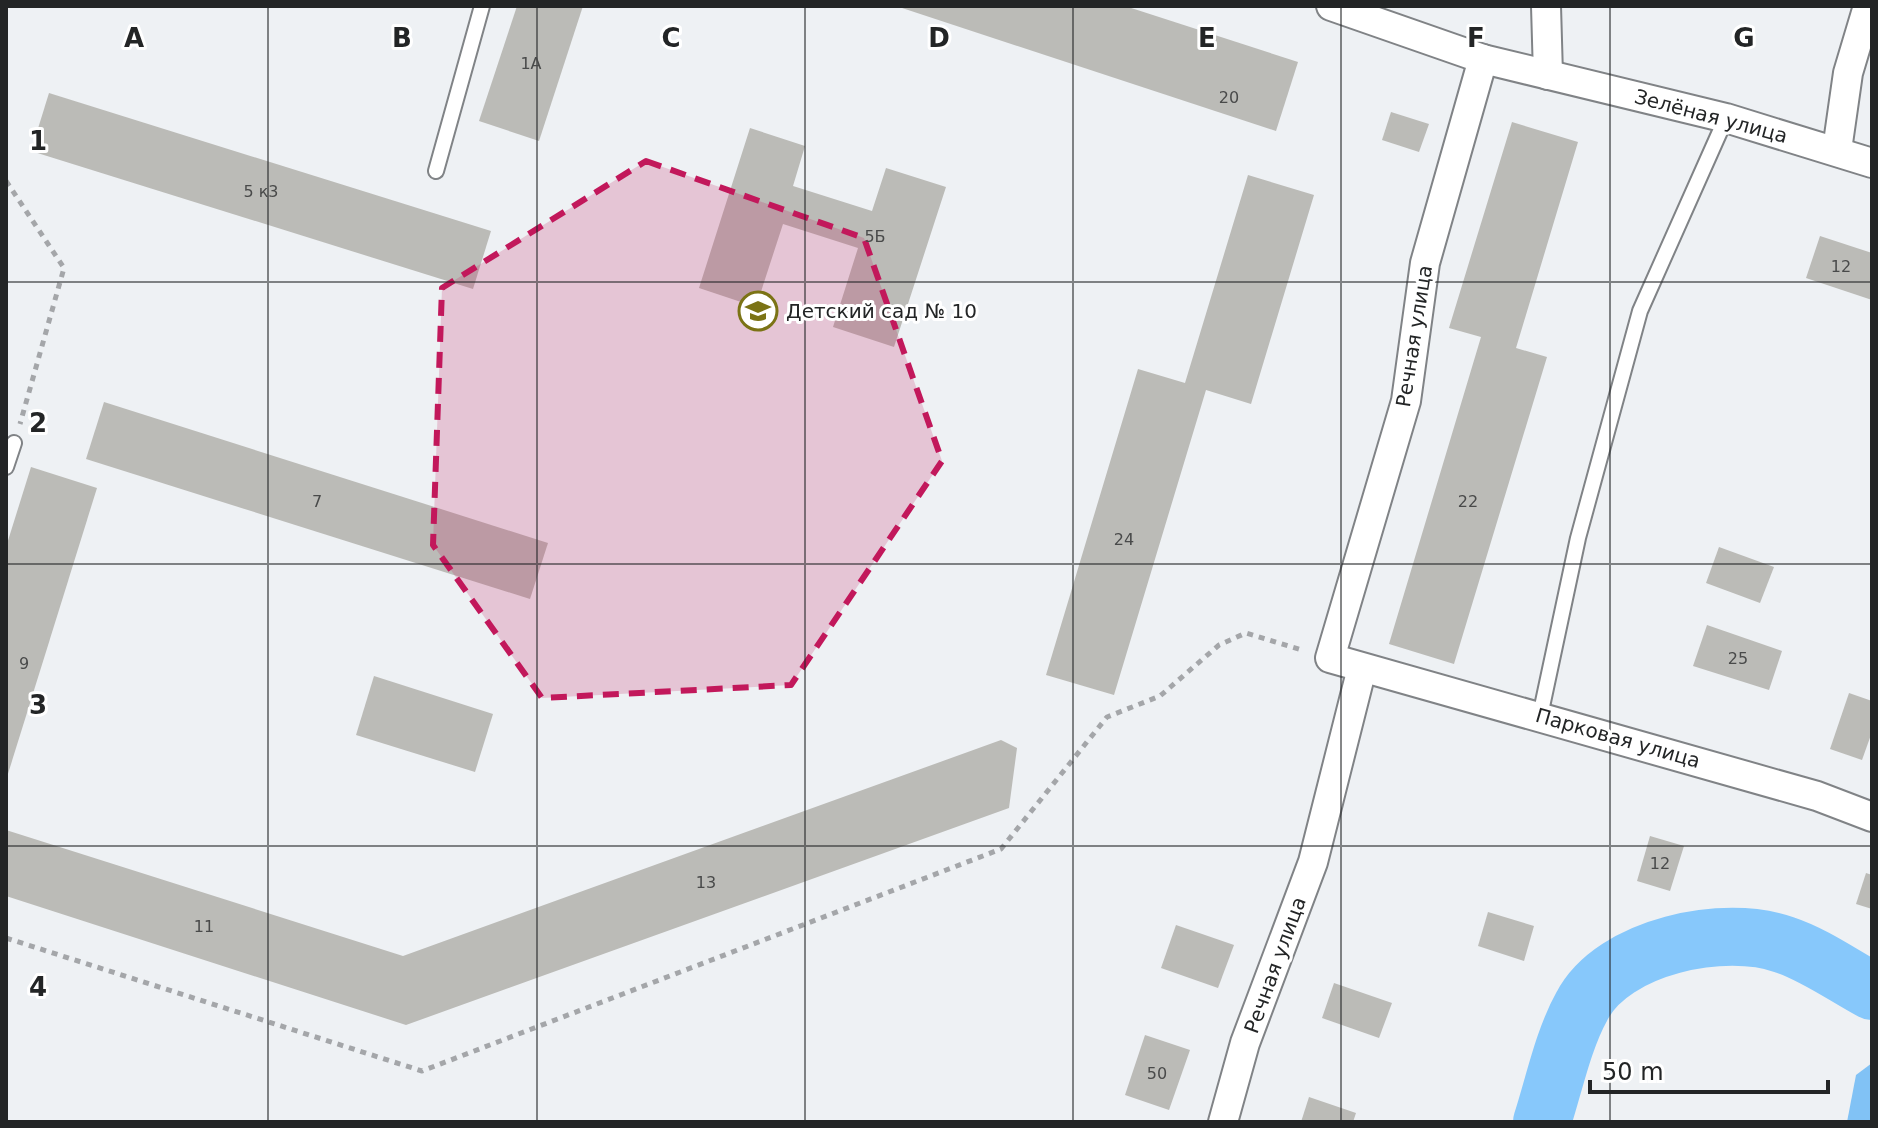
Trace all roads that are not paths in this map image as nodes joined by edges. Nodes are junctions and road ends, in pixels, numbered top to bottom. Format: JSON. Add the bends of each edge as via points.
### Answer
{"nodes":[{"id":1,"x":482,"y":6,"type":"edge"},
{"id":2,"x":1331,"y":6,"type":"edge"},
{"id":3,"x":1546,"y":6,"type":"edge"},
{"id":4,"x":1868,"y":6,"type":"edge"},
{"id":5,"x":1483,"y":59,"type":"junction"},
{"id":6,"x":1548,"y":75,"type":"junction"},
{"id":7,"x":1726,"y":118,"type":"junction"},
{"id":8,"x":1837,"y":150,"type":"junction"},
{"id":9,"x":1872,"y":163,"type":"edge"},
{"id":10,"x":436,"y":171,"type":"dead end"},
{"id":11,"x":14,"y":443,"type":"road end"},
{"id":12,"x":6,"y":467,"type":"edge"},
{"id":13,"x":1330,"y":658,"type":"joint"},
{"id":14,"x":1362,"y":668,"type":"junction"},
{"id":15,"x":1540,"y":716,"type":"junction"},
{"id":16,"x":1872,"y":817,"type":"edge"},
{"id":17,"x":1223,"y":1122,"type":"edge"}],
"edges":[{"from":1,"to":10,"type":"lane"},
{"from":2,"to":5,"type":"street","name":"Зелёная улица"},
{"from":3,"to":6,"type":"street"},
{"from":4,"to":8,"type":"street","via":[[1848,73]]},
{"from":5,"to":6,"type":"street","name":"Зелёная улица"},
{"from":5,"to":13,"type":"street","name":"Речная улица","via":[[1425,263],[1406,401]]},
{"from":6,"to":7,"type":"street","name":"Зелёная улица"},
{"from":7,"to":8,"type":"street","name":"Зелёная улица"},
{"from":7,"to":15,"type":"lane","via":[[1640,311],[1578,538]]},
{"from":8,"to":9,"type":"street","name":"Зелёная улица"},
{"from":11,"to":12,"type":"lane"},
{"from":13,"to":14,"type":"street","name":"Парковая улица"},
{"from":14,"to":15,"type":"street","name":"Парковая улица"},
{"from":14,"to":17,"type":"street","name":"Речная улица","via":[[1313,862],[1245,1043]]},
{"from":15,"to":16,"type":"street","name":"Парковая улица","via":[[1817,796]]}]}
